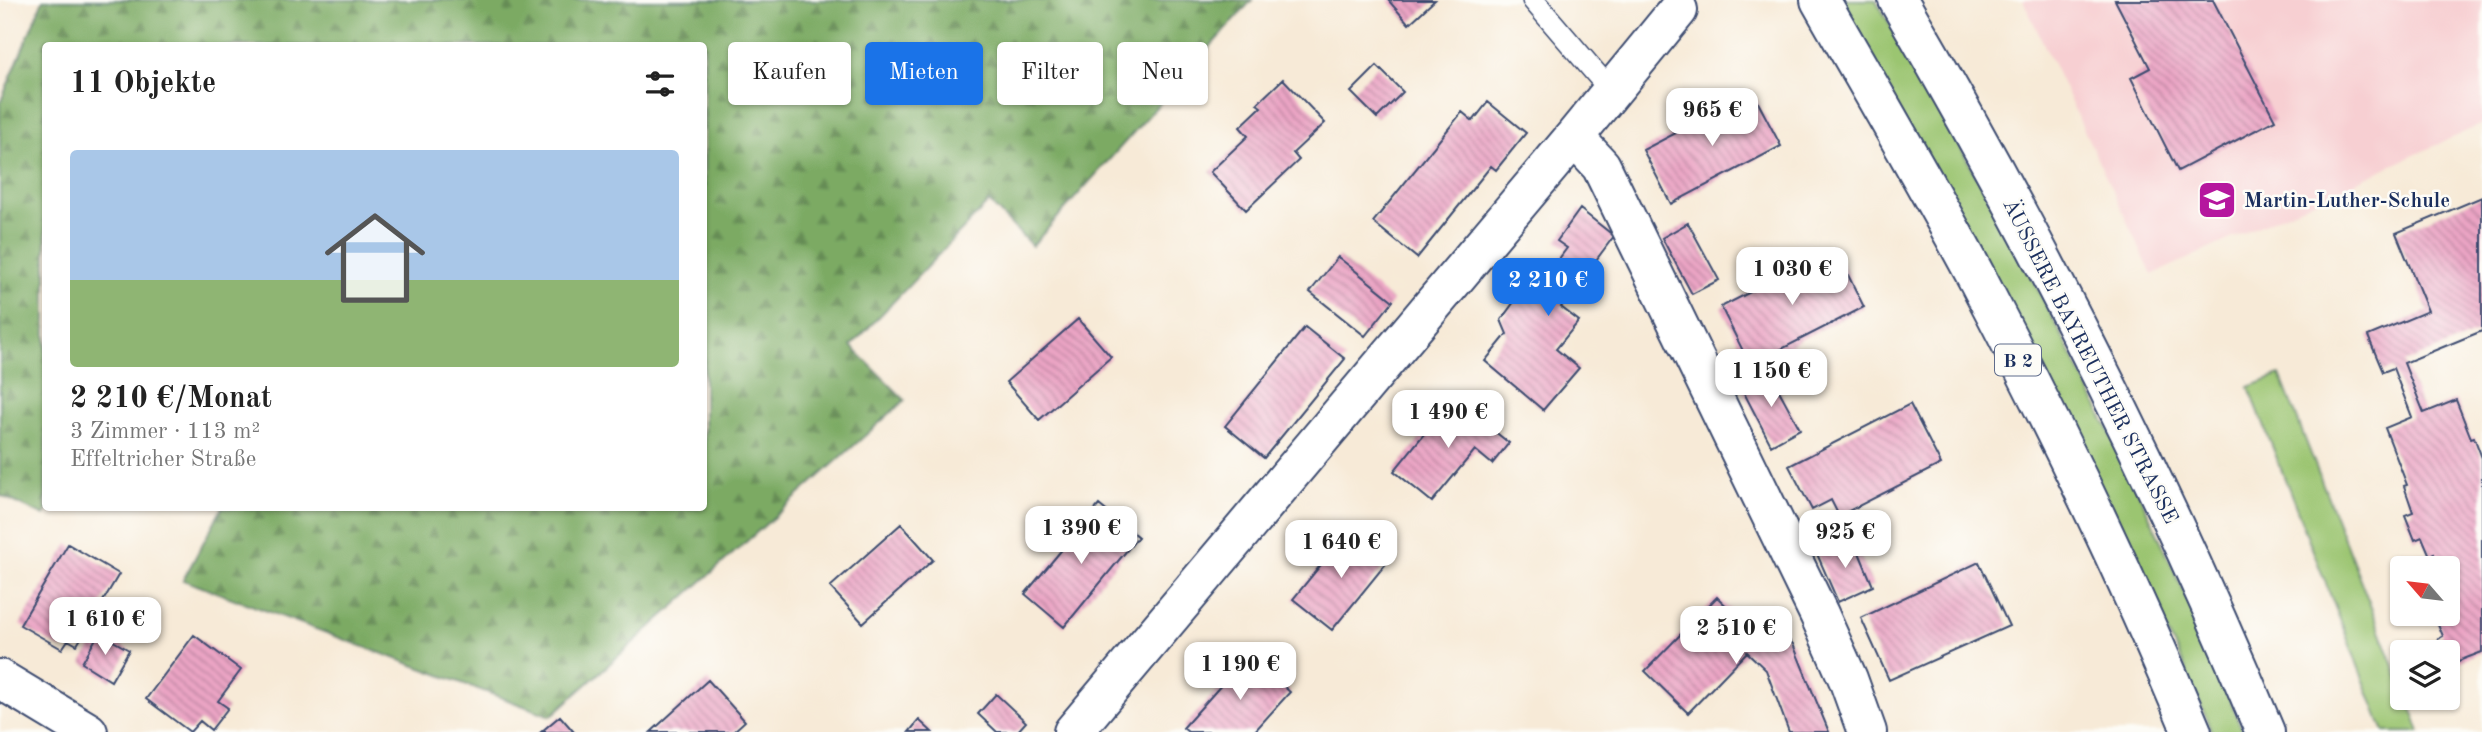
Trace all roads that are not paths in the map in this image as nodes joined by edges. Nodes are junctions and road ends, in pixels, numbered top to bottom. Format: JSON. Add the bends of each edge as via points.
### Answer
{"nodes":[{"id":1,"x":1533,"y":0,"type":"edge"},
{"id":2,"x":1820,"y":0,"type":"edge"},
{"id":3,"x":1898,"y":0,"type":"edge"},
{"id":4,"x":1678,"y":10,"type":"dead end"},
{"id":5,"x":1611,"y":91,"type":"junction"},
{"id":6,"x":1574,"y":137,"type":"junction"},
{"id":7,"x":0,"y":679,"type":"edge"},
{"id":8,"x":88,"y":732,"type":"edge"},
{"id":9,"x":1073,"y":732,"type":"edge"},
{"id":10,"x":1867,"y":732,"type":"edge"},
{"id":11,"x":2192,"y":732,"type":"edge"},
{"id":12,"x":2265,"y":732,"type":"edge"}],
"edges":[{"from":1,"to":5,"type":"lane"},
{"from":2,"to":11,"type":"street","number":"B 2","via":[[1978,281],[2082,486]]},
{"from":3,"to":12,"type":"street","name":"ÄUSSERE BAYREUTHER STRASSE","via":[[1993,167],[2118,407]]},
{"from":4,"to":5,"type":"street"},
{"from":5,"to":6,"type":"street"},
{"from":6,"to":9,"type":"street"},
{"from":6,"to":10,"type":"street","via":[[1601,166],[1819,614]]},
{"from":7,"to":8,"type":"street"}]}
